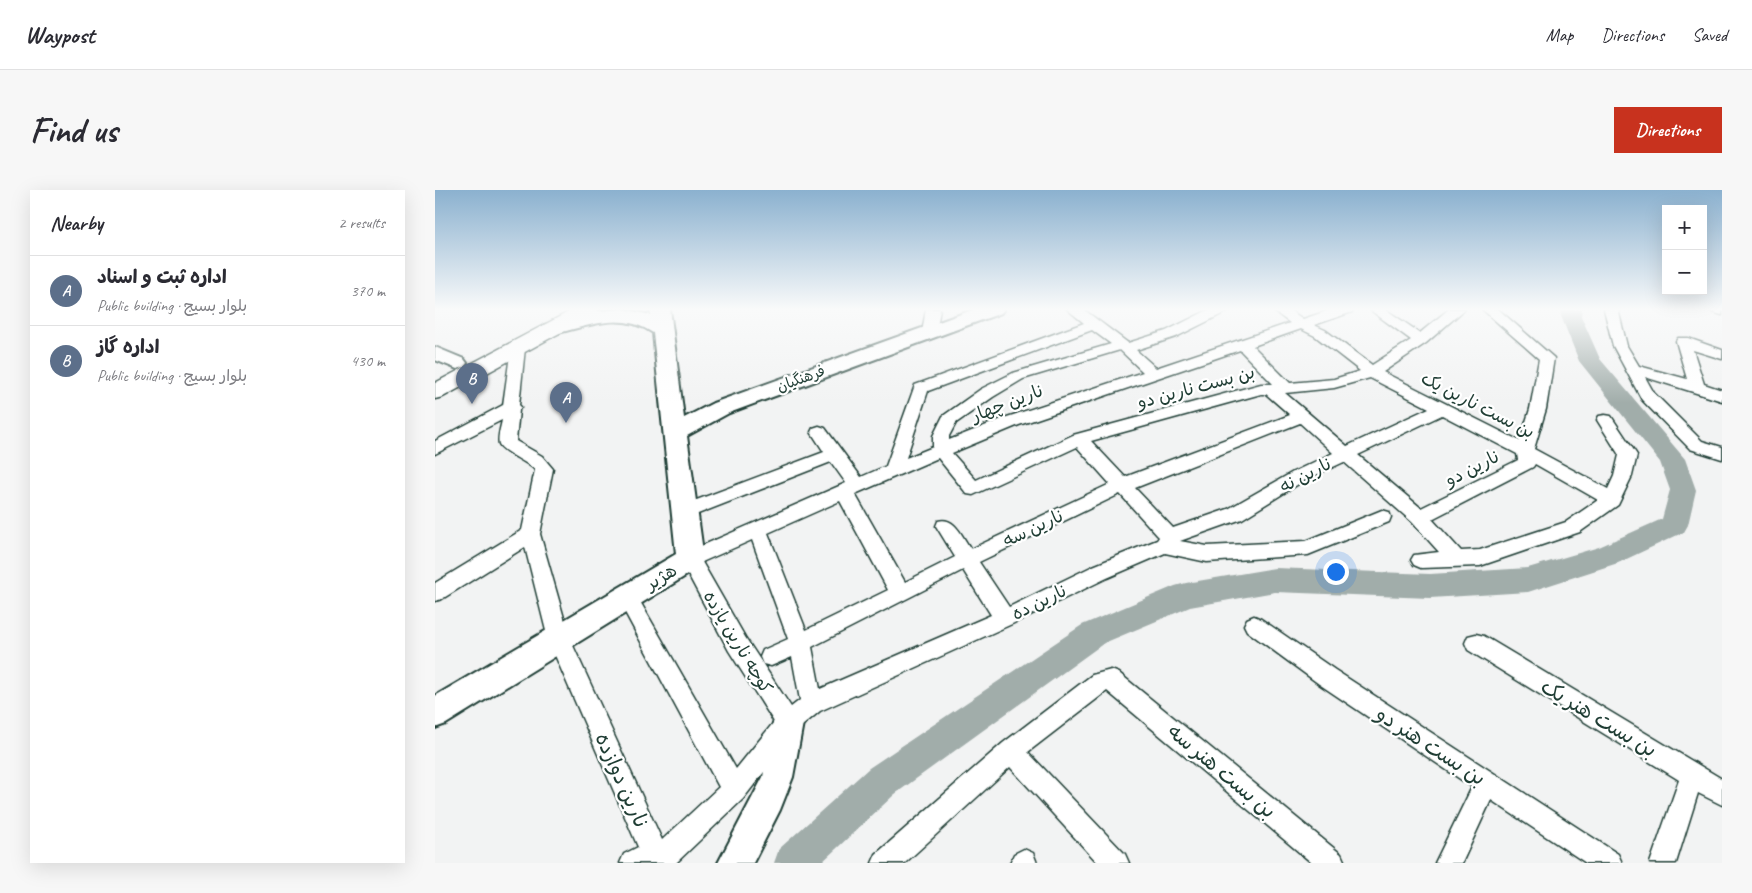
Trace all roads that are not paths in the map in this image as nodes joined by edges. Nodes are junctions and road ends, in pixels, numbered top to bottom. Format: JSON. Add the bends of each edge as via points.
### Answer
{"nodes":[{"id":1,"x":499,"y":340,"type":"edge"},
{"id":2,"x":532,"y":340,"type":"edge"},
{"id":3,"x":664,"y":340,"type":"edge"},
{"id":4,"x":908,"y":340,"type":"edge"},
{"id":5,"x":1050,"y":340,"type":"edge"},
{"id":6,"x":1115,"y":340,"type":"edge"},
{"id":7,"x":1148,"y":340,"type":"edge"},
{"id":8,"x":1250,"y":340,"type":"edge"},
{"id":9,"x":1330,"y":340,"type":"edge"},
{"id":10,"x":1421,"y":340,"type":"edge"},
{"id":11,"x":1526,"y":340,"type":"edge"},
{"id":12,"x":1619,"y":340,"type":"edge"},
{"id":13,"x":1683,"y":340,"type":"edge"},
{"id":14,"x":1684,"y":340,"type":"edge"},
{"id":15,"x":1242,"y":343,"type":"junction"},
{"id":16,"x":1124,"y":347,"type":"junction"},
{"id":17,"x":518,"y":348,"type":"junction"},
{"id":18,"x":435,"y":353,"type":"edge"},
{"id":19,"x":1722,"y":355,"type":"edge"},
{"id":20,"x":1547,"y":358,"type":"joint"},
{"id":21,"x":457,"y":363,"type":"junction"},
{"id":22,"x":1633,"y":370,"type":"junction"},
{"id":23,"x":1371,"y":372,"type":"junction"},
{"id":24,"x":1152,"y":373,"type":"junction"},
{"id":25,"x":435,"y":374,"type":"edge"},
{"id":26,"x":1697,"y":387,"type":"junction"},
{"id":27,"x":1278,"y":388,"type":"junction"},
{"id":28,"x":435,"y":392,"type":"edge"},
{"id":29,"x":1722,"y":396,"type":"edge"},
{"id":30,"x":513,"y":407,"type":"junction"},
{"id":31,"x":1441,"y":409,"type":"junction"},
{"id":32,"x":1303,"y":416,"type":"junction"},
{"id":33,"x":1605,"y":420,"type":"dead end"},
{"id":34,"x":674,"y":421,"type":"junction"},
{"id":35,"x":819,"y":432,"type":"dead end"},
{"id":36,"x":1079,"y":439,"type":"junction"},
{"id":37,"x":435,"y":448,"type":"edge"},
{"id":38,"x":941,"y":450,"type":"junction"},
{"id":39,"x":1525,"y":451,"type":"junction"},
{"id":40,"x":1722,"y":453,"type":"edge"},
{"id":41,"x":835,"y":454,"type":"junction"},
{"id":42,"x":1348,"y":454,"type":"junction"},
{"id":43,"x":893,"y":470,"type":"junction"},
{"id":44,"x":1122,"y":486,"type":"junction"},
{"id":45,"x":851,"y":489,"type":"junction"},
{"id":46,"x":1613,"y":500,"type":"junction"},
{"id":47,"x":685,"y":512,"type":"junction"},
{"id":48,"x":1419,"y":516,"type":"junction"},
{"id":49,"x":1382,"y":517,"type":"dead end"},
{"id":50,"x":945,"y":526,"type":"dead end"},
{"id":51,"x":758,"y":530,"type":"junction"},
{"id":52,"x":531,"y":534,"type":"junction"},
{"id":53,"x":1166,"y":541,"type":"junction"},
{"id":54,"x":1456,"y":558,"type":"junction"},
{"id":55,"x":690,"y":559,"type":"junction"},
{"id":56,"x":969,"y":560,"type":"junction"},
{"id":57,"x":1421,"y":560,"type":"dead end"},
{"id":58,"x":435,"y":593,"type":"edge"},
{"id":59,"x":901,"y":594,"type":"junction"},
{"id":60,"x":627,"y":598,"type":"junction"},
{"id":61,"x":1005,"y":618,"type":"junction"},
{"id":62,"x":1254,"y":626,"type":"dead end"},
{"id":63,"x":559,"y":640,"type":"junction"},
{"id":64,"x":800,"y":643,"type":"junction"},
{"id":65,"x":1476,"y":643,"type":"dead end"},
{"id":66,"x":771,"y":657,"type":"dead end"},
{"id":67,"x":1111,"y":680,"type":"joint"},
{"id":68,"x":812,"y":704,"type":"junction"},
{"id":69,"x":435,"y":713,"type":"edge"},
{"id":70,"x":788,"y":723,"type":"junction"},
{"id":71,"x":1011,"y":751,"type":"junction"},
{"id":72,"x":1694,"y":775,"type":"junction"},
{"id":73,"x":1487,"y":782,"type":"junction"},
{"id":74,"x":734,"y":790,"type":"junction"},
{"id":75,"x":1722,"y":793,"type":"edge"},
{"id":76,"x":652,"y":859,"type":"edge"},
{"id":77,"x":736,"y":860,"type":"edge"},
{"id":78,"x":885,"y":863,"type":"edge"},
{"id":79,"x":1116,"y":863,"type":"edge"},
{"id":80,"x":1332,"y":863,"type":"edge"},
{"id":81,"x":1448,"y":863,"type":"edge"},
{"id":82,"x":1609,"y":863,"type":"edge"},
{"id":83,"x":1663,"y":863,"type":"edge"}],
"edges":[{"from":1,"to":21,"type":"main road"},
{"from":2,"to":17,"type":"main road"},
{"from":3,"to":34,"type":"main road","name":"هژیر"},
{"from":4,"to":34,"type":"main road","name":"فرهنگیان","via":[[721,408]]},
{"from":5,"to":43,"type":"street","via":[[921,388]]},
{"from":6,"to":16,"type":"street"},
{"from":7,"to":16,"type":"street"},
{"from":8,"to":15,"type":"street","name":"نارین چهار"},
{"from":9,"to":23,"type":"street","name":"بن بست نارین یک"},
{"from":10,"to":23,"type":"street"},
{"from":11,"to":20,"type":"street"},
{"from":12,"to":22,"type":"street"},
{"from":13,"to":26,"type":"street"},
{"from":14,"to":19,"type":"street"},
{"from":15,"to":24,"type":"street","name":"نارین چهار"},
{"from":15,"to":27,"type":"street"},
{"from":16,"to":24,"type":"street"},
{"from":16,"to":38,"type":"street","via":[[1019,376],[987,393],[949,420],[941,436]]},
{"from":17,"to":28,"type":"main road"},
{"from":17,"to":30,"type":"street"},
{"from":18,"to":21,"type":"street"},
{"from":20,"to":39,"type":"street","name":"نارین دو","via":[[1538,409]]},
{"from":21,"to":25,"type":"main road"},
{"from":22,"to":26,"type":"street"},
{"from":22,"to":40,"type":"street","via":[[1648,396],[1696,445]]},
{"from":23,"to":27,"type":"street","via":[[1314,387]]},
{"from":23,"to":31,"type":"street","name":"بن بست نارین یک"},
{"from":24,"to":38,"type":"street","name":"نارین چهار","via":[[1013,421]]},
{"from":26,"to":29,"type":"street"},
{"from":27,"to":32,"type":"street","name":"بن بست نارین دو"},
{"from":27,"to":36,"type":"street","name":"بن بست نارین دو","via":[[1261,388]]},
{"from":30,"to":37,"type":"street"},
{"from":30,"to":52,"type":"street","via":[[507,443],[535,458],[543,469]]},
{"from":31,"to":39,"type":"street","name":"بن بست نارین یک"},
{"from":31,"to":42,"type":"street","name":"نارین نه"},
{"from":32,"to":42,"type":"street","name":"بن بست نارین دو"},
{"from":32,"to":44,"type":"street","name":"نارین سه"},
{"from":33,"to":46,"type":"street","via":[[1628,455]]},
{"from":34,"to":47,"type":"main road","name":"هژیر"},
{"from":35,"to":41,"type":"street"},
{"from":36,"to":38,"type":"street","name":"بن بست نارین دو","via":[[973,489]]},
{"from":36,"to":44,"type":"street"},
{"from":38,"to":43,"type":"street","name":"نارین چهار"},
{"from":39,"to":46,"type":"street","name":"بن بست نارین یک"},
{"from":39,"to":48,"type":"street","name":"نارین دو","via":[[1527,463]]},
{"from":41,"to":45,"type":"street"},
{"from":41,"to":47,"type":"street"},
{"from":42,"to":48,"type":"street","name":"بن بست نارین دو"},
{"from":42,"to":53,"type":"street","name":"نارین نه","via":[[1299,476],[1235,514]]},
{"from":43,"to":45,"type":"street","name":"نارین چهار"},
{"from":44,"to":53,"type":"street","via":[[1164,530]]},
{"from":44,"to":56,"type":"street","name":"نارین سه"},
{"from":45,"to":51,"type":"street","name":"نارین چهار"},
{"from":45,"to":59,"type":"street"},
{"from":46,"to":54,"type":"street","via":[[1573,527],[1480,558]]},
{"from":47,"to":55,"type":"main road","name":"هژیر"},
{"from":48,"to":54,"type":"street","name":"بن بست نارین دو"},
{"from":49,"to":53,"type":"street","via":[[1308,548],[1207,554]]},
{"from":50,"to":56,"type":"street"},
{"from":51,"to":55,"type":"street","name":"نارین چهار"},
{"from":51,"to":64,"type":"street"},
{"from":52,"to":58,"type":"street"},
{"from":52,"to":63,"type":"street","name":"نارین دوازده"},
{"from":53,"to":61,"type":"street","name":"نارین ده"},
{"from":54,"to":57,"type":"street"},
{"from":55,"to":60,"type":"main road","name":"هژیر"},
{"from":55,"to":70,"type":"street","name":"کوچه نارین یازده","via":[[737,644]]},
{"from":56,"to":59,"type":"street","name":"نارین سه"},
{"from":56,"to":61,"type":"street"},
{"from":59,"to":64,"type":"street","name":"نارین سه"},
{"from":60,"to":63,"type":"main road","name":"هژیر"},
{"from":60,"to":74,"type":"street"},
{"from":61,"to":68,"type":"street","name":"نارین ده"},
{"from":62,"to":73,"type":"street","name":"بن بست هنر دو"},
{"from":63,"to":69,"type":"main road","name":"هژیر"},
{"from":63,"to":76,"type":"street","name":"نارین دوازده"},
{"from":64,"to":66,"type":"street","name":"نارین سه"},
{"from":64,"to":68,"type":"street"},
{"from":65,"to":72,"type":"street","name":"بن بست هنر یک"},
{"from":67,"to":71,"type":"street","via":[[1099,682]]},
{"from":67,"to":80,"type":"street","name":"بن بست هنر سه"},
{"from":68,"to":70,"type":"street","name":"نارین ده"},
{"from":70,"to":74,"type":"street","name":"نارین دوازده"},
{"from":70,"to":77,"type":"street","via":[[778,778]]},
{"from":71,"to":78,"type":"street"},
{"from":71,"to":79,"type":"street"},
{"from":72,"to":75,"type":"street","name":"بن بست هنر یک"},
{"from":72,"to":83,"type":"street"},
{"from":73,"to":81,"type":"street"},
{"from":73,"to":82,"type":"street","name":"بن بست هنر دو"},
{"from":74,"to":76,"type":"street","name":"نارین دوازده"}]}
